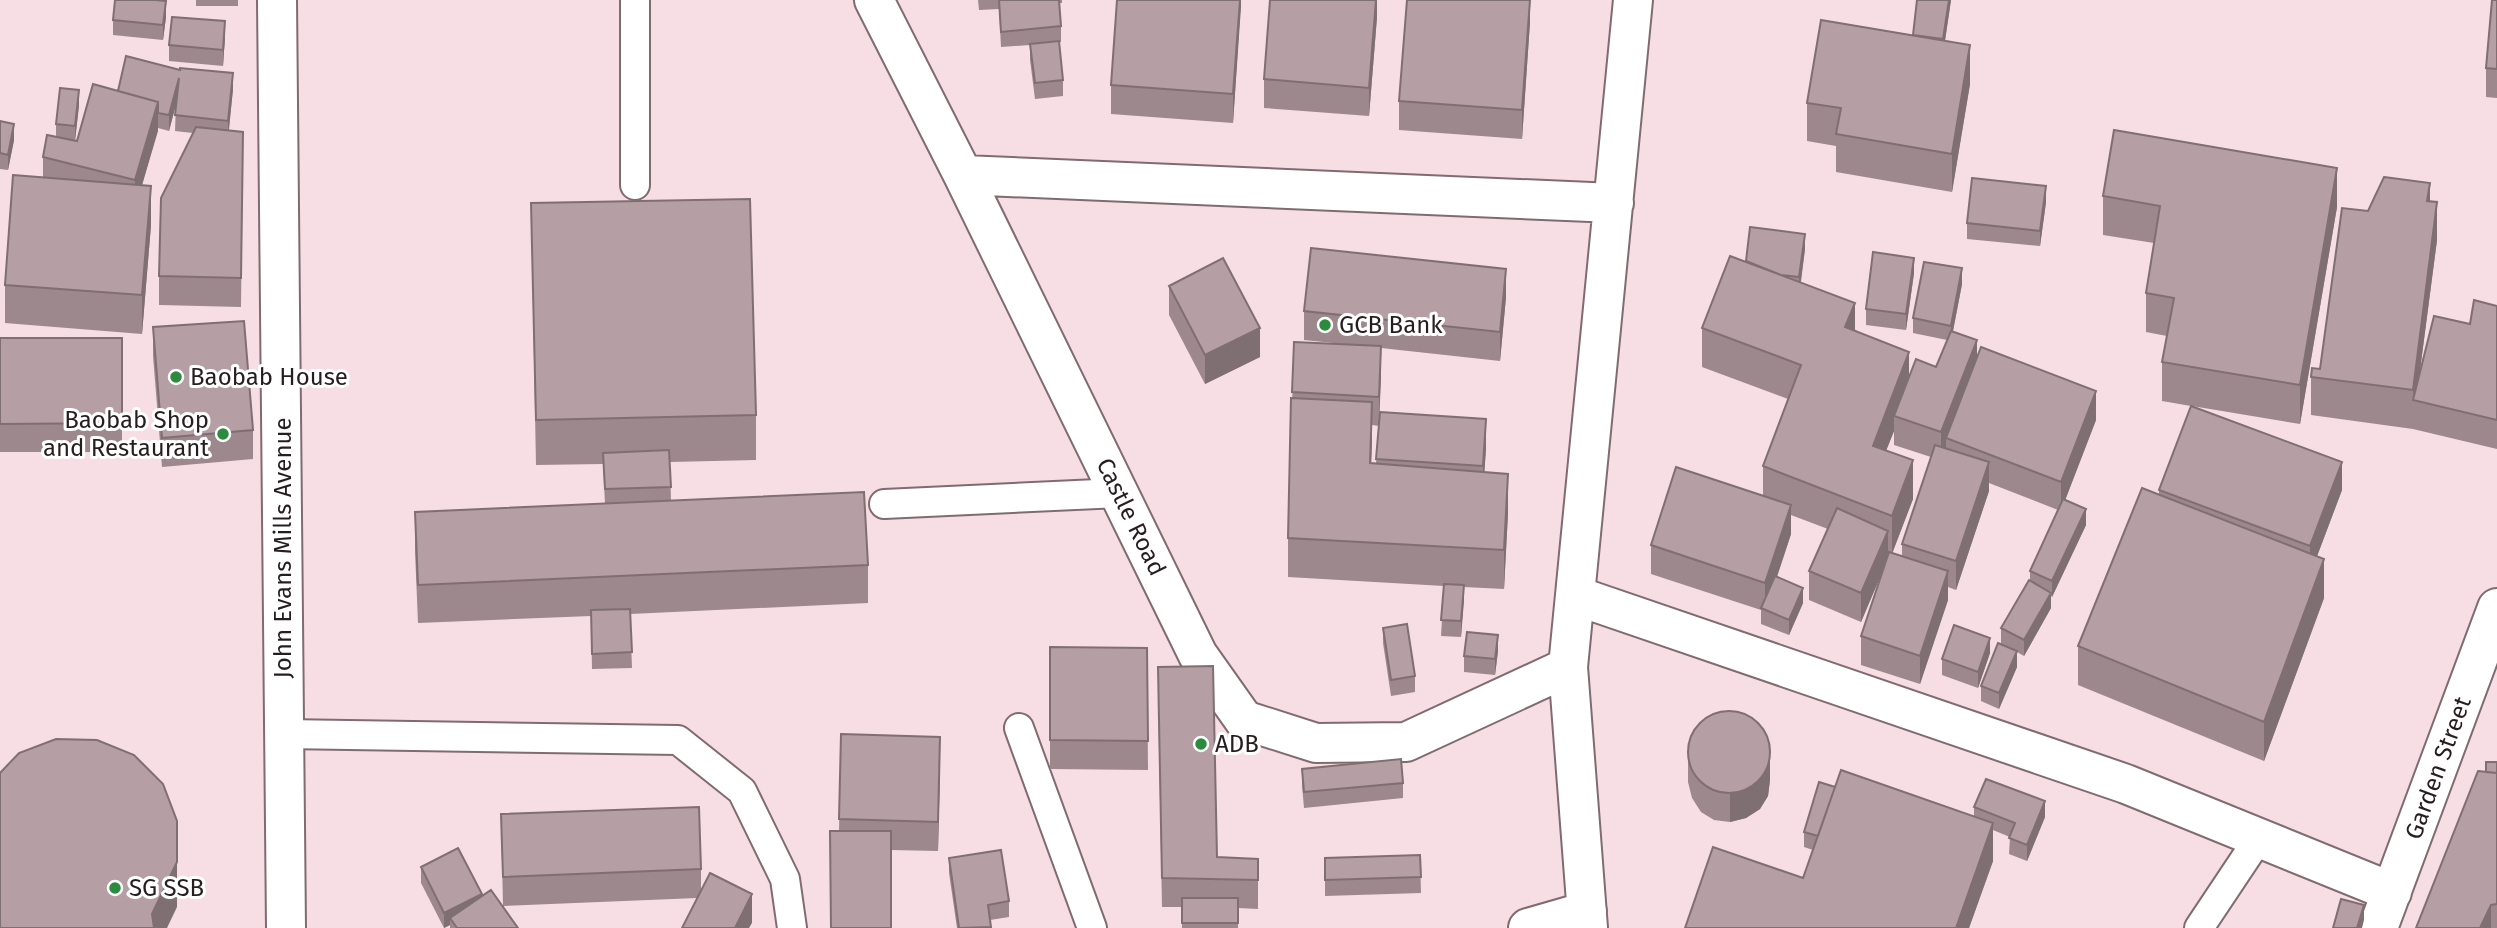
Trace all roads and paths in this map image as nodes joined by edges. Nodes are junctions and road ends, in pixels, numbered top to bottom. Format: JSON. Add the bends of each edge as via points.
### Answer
{"nodes":[{"id":1,"x":276,"y":0,"type":"edge"},
{"id":2,"x":635,"y":0,"type":"edge"},
{"id":3,"x":874,"y":0,"type":"edge"},
{"id":4,"x":1633,"y":0,"type":"edge"},
{"id":5,"x":963,"y":175,"type":"junction"},
{"id":6,"x":635,"y":185,"type":"dead end"},
{"id":7,"x":1614,"y":204,"type":"junction"},
{"id":8,"x":1119,"y":493,"type":"junction"},
{"id":9,"x":884,"y":504,"type":"dead end"},
{"id":10,"x":1577,"y":596,"type":"junction"},
{"id":11,"x":2497,"y":608,"type":"edge"},
{"id":12,"x":1568,"y":667,"type":"junction"},
{"id":13,"x":1019,"y":728,"type":"dead end"},
{"id":14,"x":284,"y":734,"type":"junction"},
{"id":15,"x":2259,"y":838,"type":"junction"},
{"id":16,"x":2392,"y":892,"type":"junction"},
{"id":17,"x":1587,"y":920,"type":"edge"},
{"id":18,"x":286,"y":928,"type":"edge"},
{"id":19,"x":792,"y":928,"type":"edge"},
{"id":20,"x":1092,"y":928,"type":"edge"},
{"id":21,"x":1528,"y":928,"type":"edge"},
{"id":22,"x":2199,"y":928,"type":"edge"},
{"id":23,"x":2378,"y":928,"type":"edge"}],
"edges":[{"from":1,"to":14,"type":"street","name":"John Evans Mills Avenue"},
{"from":2,"to":6,"type":"lane"},
{"from":3,"to":5,"type":"street","name":"Castle Road"},
{"from":4,"to":7,"type":"street"},
{"from":5,"to":7,"type":"street"},
{"from":5,"to":8,"type":"street","name":"Castle Road"},
{"from":7,"to":10,"type":"street"},
{"from":8,"to":9,"type":"lane"},
{"from":8,"to":12,"type":"street","name":"Castle Road","via":[[1198,655],[1244,720],[1315,743],[1406,742]]},
{"from":10,"to":12,"type":"street"},
{"from":10,"to":15,"type":"street","via":[[2126,783]]},
{"from":11,"to":16,"type":"street","name":"Garden Street"},
{"from":12,"to":17,"type":"street"},
{"from":13,"to":20,"type":"lane"},
{"from":14,"to":18,"type":"street","name":"John Evans Mills Avenue"},
{"from":14,"to":19,"type":"lane","via":[[678,740],[742,791],[785,879]]},
{"from":15,"to":16,"type":"street"},
{"from":15,"to":22,"type":"lane"},
{"from":16,"to":23,"type":"street","name":"Garden Street"},
{"from":17,"to":21,"type":"street"}]}
